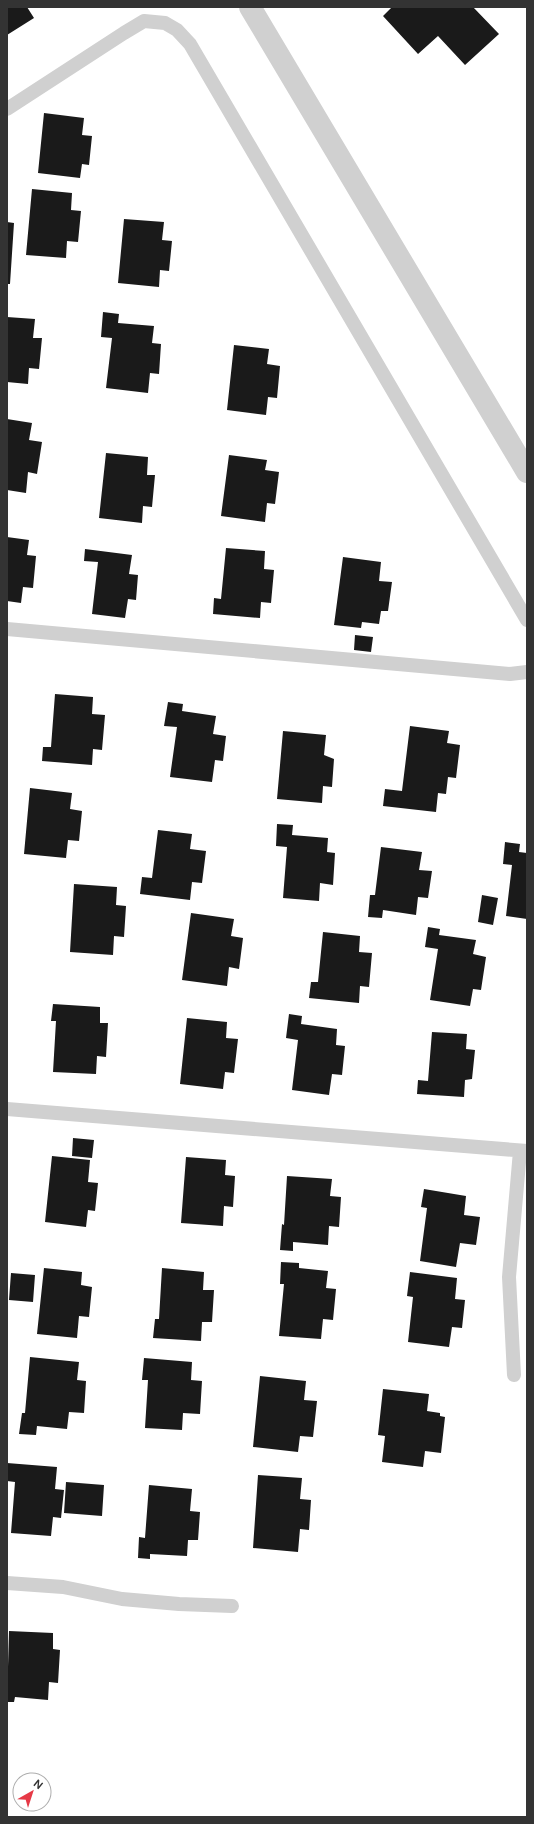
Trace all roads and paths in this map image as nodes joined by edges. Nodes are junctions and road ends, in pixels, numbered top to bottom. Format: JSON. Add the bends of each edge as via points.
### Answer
{"nodes":[{"id":1,"x":250,"y":7,"type":"edge"},
{"id":2,"x":7,"y":109,"type":"edge"},
{"id":3,"x":527,"y":472,"type":"edge"},
{"id":4,"x":527,"y":620,"type":"edge"},
{"id":5,"x":7,"y":630,"type":"edge"},
{"id":6,"x":527,"y":672,"type":"edge"},
{"id":7,"x":7,"y":1109,"type":"edge"},
{"id":8,"x":524,"y":1151,"type":"edge"},
{"id":9,"x":514,"y":1375,"type":"dead end"},
{"id":10,"x":7,"y":1583,"type":"edge"},
{"id":11,"x":232,"y":1606,"type":"dead end"}],
"edges":[{"from":1,"to":3,"type":"street"},
{"from":2,"to":4,"type":"lane","via":[[144,21],[165,23],[177,30],[194,51]]},
{"from":5,"to":6,"type":"lane","via":[[510,674]]},
{"from":7,"to":8,"type":"lane"},
{"from":8,"to":9,"type":"lane","via":[[509,1277]]},
{"from":10,"to":11,"type":"lane","via":[[63,1587],[122,1599]]}]}
